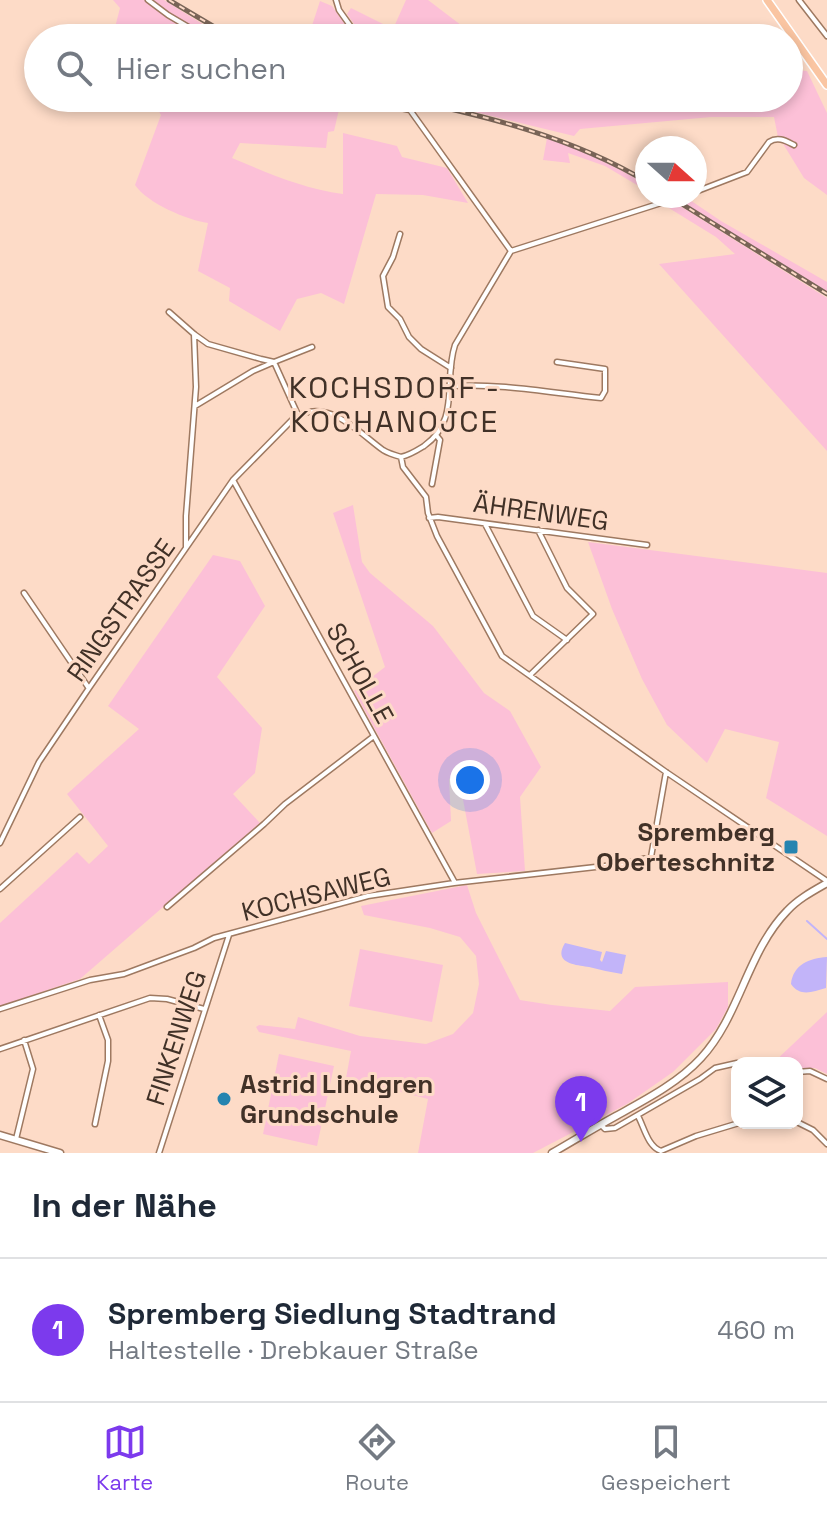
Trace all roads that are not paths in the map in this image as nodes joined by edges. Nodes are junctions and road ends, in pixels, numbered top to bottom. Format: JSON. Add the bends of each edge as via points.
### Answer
{"nodes":[{"id":1,"x":148,"y":0,"type":"edge"},
{"id":2,"x":336,"y":0,"type":"edge"},
{"id":3,"x":767,"y":0,"type":"edge"},
{"id":4,"x":799,"y":0,"type":"edge"},
{"id":5,"x":183,"y":24,"type":"edge"},
{"id":6,"x":349,"y":24,"type":"edge"},
{"id":7,"x":784,"y":24,"type":"edge"},
{"id":8,"x":827,"y":36,"type":"edge"},
{"id":9,"x":803,"y":51,"type":"edge"},
{"id":10,"x":827,"y":85,"type":"edge"},
{"id":11,"x":411,"y":112,"type":"edge"},
{"id":12,"x":794,"y":145,"type":"dead end"},
{"id":13,"x":707,"y":187,"type":"edge"},
{"id":14,"x":645,"y":208,"type":"edge"},
{"id":15,"x":400,"y":234,"type":"dead end"},
{"id":16,"x":511,"y":251,"type":"junction"},
{"id":17,"x":169,"y":312,"type":"dead end"},
{"id":18,"x":194,"y":334,"type":"junction"},
{"id":19,"x":312,"y":347,"type":"dead end"},
{"id":20,"x":274,"y":362,"type":"junction"},
{"id":21,"x":557,"y":362,"type":"dead end"},
{"id":22,"x":451,"y":368,"type":"junction"},
{"id":23,"x":450,"y":386,"type":"junction"},
{"id":24,"x":195,"y":406,"type":"junction"},
{"id":25,"x":298,"y":415,"type":"junction"},
{"id":26,"x":436,"y":435,"type":"junction"},
{"id":27,"x":401,"y":457,"type":"junction"},
{"id":28,"x":233,"y":480,"type":"junction"},
{"id":29,"x":432,"y":484,"type":"dead end"},
{"id":30,"x":429,"y":518,"type":"junction"},
{"id":31,"x":485,"y":524,"type":"junction"},
{"id":32,"x":538,"y":530,"type":"junction"},
{"id":33,"x":647,"y":545,"type":"dead end"},
{"id":34,"x":186,"y":549,"type":"junction"},
{"id":35,"x":24,"y":593,"type":"dead end"},
{"id":36,"x":567,"y":640,"type":"junction"},
{"id":37,"x":530,"y":675,"type":"junction"},
{"id":38,"x":89,"y":688,"type":"junction"},
{"id":39,"x":374,"y":736,"type":"junction"},
{"id":40,"x":666,"y":772,"type":"junction"},
{"id":41,"x":80,"y":817,"type":"dead end"},
{"id":42,"x":0,"y":843,"type":"edge"},
{"id":43,"x":827,"y":882,"type":"edge"},
{"id":44,"x":454,"y":883,"type":"junction"},
{"id":45,"x":0,"y":889,"type":"edge"},
{"id":46,"x":167,"y":907,"type":"dead end"},
{"id":47,"x":229,"y":935,"type":"junction"},
{"id":48,"x":0,"y":1009,"type":"edge"},
{"id":49,"x":204,"y":1009,"type":"junction"},
{"id":50,"x":99,"y":1015,"type":"junction"},
{"id":51,"x":24,"y":1040,"type":"junction"},
{"id":52,"x":0,"y":1049,"type":"edge"},
{"id":53,"x":731,"y":1064,"type":"edge"},
{"id":54,"x":803,"y":1072,"type":"edge"},
{"id":55,"x":827,"y":1079,"type":"edge"},
{"id":56,"x":638,"y":1116,"type":"junction"},
{"id":57,"x":95,"y":1124,"type":"dead end"},
{"id":58,"x":601,"y":1125,"type":"junction"},
{"id":59,"x":731,"y":1125,"type":"edge"},
{"id":60,"x":803,"y":1125,"type":"edge"},
{"id":61,"x":0,"y":1135,"type":"edge"},
{"id":62,"x":16,"y":1140,"type":"junction"},
{"id":63,"x":827,"y":1144,"type":"edge"},
{"id":64,"x":60,"y":1153,"type":"edge"},
{"id":65,"x":159,"y":1153,"type":"edge"},
{"id":66,"x":552,"y":1153,"type":"edge"}],
"edges":[{"from":1,"to":5,"type":"street"},
{"from":2,"to":6,"type":"street"},
{"from":3,"to":7,"type":"main road"},
{"from":4,"to":8,"type":"street"},
{"from":9,"to":10,"type":"main road"},
{"from":11,"to":16,"type":"street"},
{"from":12,"to":13,"type":"street","via":[[773,139],[747,172]]},
{"from":14,"to":16,"type":"street"},
{"from":15,"to":22,"type":"street","via":[[383,276],[388,307],[421,349]]},
{"from":16,"to":22,"type":"street","via":[[455,345]]},
{"from":17,"to":18,"type":"street"},
{"from":18,"to":20,"type":"street","via":[[208,344]]},
{"from":18,"to":24,"type":"street"},
{"from":19,"to":20,"type":"street"},
{"from":20,"to":24,"type":"street"},
{"from":20,"to":25,"type":"street"},
{"from":21,"to":23,"type":"street","via":[[605,369],[601,398]]},
{"from":22,"to":23,"type":"street"},
{"from":23,"to":26,"type":"street","via":[[447,416]]},
{"from":24,"to":34,"type":"street"},
{"from":25,"to":27,"type":"street","via":[[323,412],[346,420],[386,452]]},
{"from":25,"to":28,"type":"street","name":"RINGSTRASSE"},
{"from":26,"to":27,"type":"street"},
{"from":26,"to":29,"type":"street","via":[[440,440]]},
{"from":27,"to":30,"type":"street","via":[[426,497]]},
{"from":28,"to":34,"type":"street","name":"RINGSTRASSE"},
{"from":28,"to":39,"type":"street","name":"SCHOLLE"},
{"from":30,"to":31,"type":"street","name":"ÄHRENWEG"},
{"from":30,"to":37,"type":"street","via":[[502,656]]},
{"from":31,"to":32,"type":"street","name":"ÄHRENWEG"},
{"from":31,"to":36,"type":"street","via":[[533,616]]},
{"from":32,"to":33,"type":"street","name":"ÄHRENWEG"},
{"from":32,"to":36,"type":"street","via":[[567,588],[593,614]]},
{"from":34,"to":38,"type":"street","name":"RINGSTRASSE"},
{"from":35,"to":38,"type":"street"},
{"from":36,"to":37,"type":"street"},
{"from":37,"to":40,"type":"street"},
{"from":38,"to":42,"type":"street","name":"RINGSTRASSE","via":[[39,762]]},
{"from":39,"to":44,"type":"street","name":"SCHOLLE"},
{"from":39,"to":46,"type":"street","via":[[285,804]]},
{"from":40,"to":43,"type":"street"},
{"from":40,"to":44,"type":"street","name":"KOCHSAWEG","via":[[651,857]]},
{"from":41,"to":45,"type":"street"},
{"from":43,"to":58,"type":"street","via":[[775,926],[701,1057],[682,1075]]},
{"from":44,"to":47,"type":"street","name":"KOCHSAWEG","via":[[368,896]]},
{"from":47,"to":48,"type":"street","name":"KOCHSAWEG","via":[[124,974]]},
{"from":47,"to":49,"type":"street","name":"FINKENWEG"},
{"from":49,"to":50,"type":"street","via":[[158,997]]},
{"from":49,"to":65,"type":"street","name":"FINKENWEG"},
{"from":50,"to":51,"type":"street"},
{"from":50,"to":57,"type":"street","via":[[108,1040],[108,1061]]},
{"from":51,"to":52,"type":"street"},
{"from":51,"to":62,"type":"street","via":[[33,1069]]},
{"from":53,"to":56,"type":"street","via":[[715,1068]]},
{"from":54,"to":55,"type":"street"},
{"from":56,"to":58,"type":"street","via":[[611,1130]]},
{"from":56,"to":59,"type":"street","via":[[650,1143],[661,1151]]},
{"from":58,"to":66,"type":"street"},
{"from":60,"to":63,"type":"street"},
{"from":61,"to":62,"type":"street"},
{"from":62,"to":64,"type":"street"}]}
